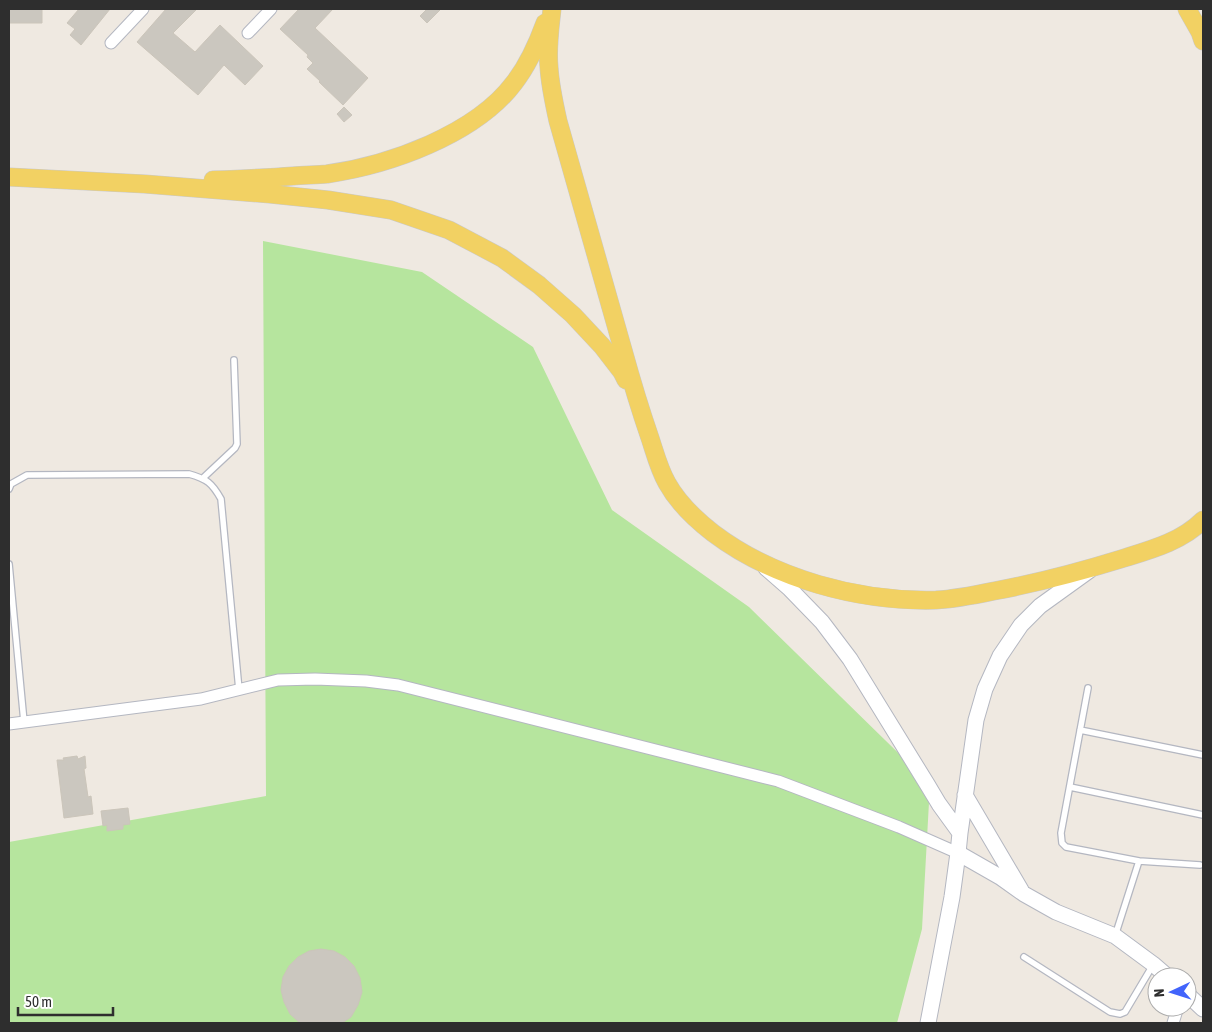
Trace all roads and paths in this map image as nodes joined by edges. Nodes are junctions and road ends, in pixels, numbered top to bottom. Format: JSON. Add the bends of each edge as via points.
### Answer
{"nodes":[{"id":1,"x":143,"y":9,"type":"edge"},
{"id":2,"x":271,"y":9,"type":"edge"},
{"id":3,"x":551,"y":9,"type":"edge"},
{"id":4,"x":1187,"y":9,"type":"edge"},
{"id":5,"x":248,"y":33,"type":"dead end"},
{"id":6,"x":1203,"y":41,"type":"edge"},
{"id":7,"x":111,"y":43,"type":"dead end"},
{"id":8,"x":9,"y":177,"type":"edge"},
{"id":9,"x":145,"y":184,"type":"junction"},
{"id":10,"x":234,"y":360,"type":"dead end"},
{"id":11,"x":641,"y":412,"type":"junction"},
{"id":12,"x":203,"y":478,"type":"junction"},
{"id":13,"x":9,"y":489,"type":"edge"},
{"id":14,"x":1203,"y":520,"type":"edge"},
{"id":15,"x":762,"y":563,"type":"junction"},
{"id":16,"x":9,"y":564,"type":"edge"},
{"id":17,"x":1093,"y":568,"type":"junction"},
{"id":18,"x":1088,"y":688,"type":"dead end"},
{"id":19,"x":239,"y":690,"type":"junction"},
{"id":20,"x":24,"y":722,"type":"junction"},
{"id":21,"x":9,"y":724,"type":"edge"},
{"id":22,"x":1080,"y":730,"type":"junction"},
{"id":23,"x":1203,"y":755,"type":"edge"},
{"id":24,"x":1070,"y":787,"type":"junction"},
{"id":25,"x":965,"y":795,"type":"junction"},
{"id":26,"x":1203,"y":815,"type":"edge"},
{"id":27,"x":960,"y":833,"type":"junction"},
{"id":28,"x":958,"y":853,"type":"junction"},
{"id":29,"x":1139,"y":861,"type":"junction"},
{"id":30,"x":1200,"y":865,"type":"dead end"},
{"id":31,"x":1024,"y":894,"type":"junction"},
{"id":32,"x":1115,"y":936,"type":"junction"},
{"id":33,"x":1024,"y":957,"type":"dead end"},
{"id":34,"x":1153,"y":964,"type":"junction"},
{"id":35,"x":1156,"y":967,"type":"edge"},
{"id":36,"x":928,"y":1023,"type":"edge"}],
"edges":[{"from":1,"to":7,"type":"street"},
{"from":2,"to":5,"type":"street"},
{"from":3,"to":9,"type":"main road","via":[[531,56],[513,85],[481,115],[437,142],[404,155],[326,174]]},
{"from":3,"to":11,"type":"main road","via":[[548,66],[558,121]]},
{"from":4,"to":6,"type":"main road"},
{"from":8,"to":9,"type":"main road"},
{"from":9,"to":11,"type":"main road","via":[[337,201],[391,210],[449,230],[502,258],[572,315],[622,372]]},
{"from":10,"to":12,"type":"lane","via":[[237,444]]},
{"from":11,"to":15,"type":"main road","via":[[657,461],[680,503],[726,542]]},
{"from":12,"to":13,"type":"lane","via":[[189,474],[27,475],[11,484]]},
{"from":12,"to":19,"type":"lane","via":[[215,488],[220,500]]},
{"from":14,"to":17,"type":"main road","via":[[1158,547]]},
{"from":15,"to":17,"type":"main road","via":[[822,586],[861,594],[937,600],[1009,589]]},
{"from":15,"to":27,"type":"street","via":[[822,622]]},
{"from":16,"to":20,"type":"lane"},
{"from":17,"to":25,"type":"street","via":[[1040,606],[1021,625],[1000,656],[976,720]]},
{"from":18,"to":22,"type":"lane"},
{"from":19,"to":20,"type":"street","via":[[201,699]]},
{"from":19,"to":28,"type":"street","via":[[278,680],[366,681],[398,685],[778,781]]},
{"from":20,"to":21,"type":"street"},
{"from":22,"to":23,"type":"lane"},
{"from":22,"to":24,"type":"lane"},
{"from":24,"to":26,"type":"lane"},
{"from":24,"to":29,"type":"lane","via":[[1062,843],[1066,847]]},
{"from":25,"to":27,"type":"street"},
{"from":25,"to":31,"type":"street"},
{"from":27,"to":28,"type":"street"},
{"from":28,"to":31,"type":"street"},
{"from":28,"to":36,"type":"street"},
{"from":29,"to":30,"type":"lane"},
{"from":29,"to":32,"type":"lane"},
{"from":31,"to":32,"type":"street","via":[[1056,912]]},
{"from":32,"to":34,"type":"street"},
{"from":33,"to":34,"type":"lane","via":[[1110,1012],[1120,1014],[1125,1012]]},
{"from":34,"to":35,"type":"street"}]}
